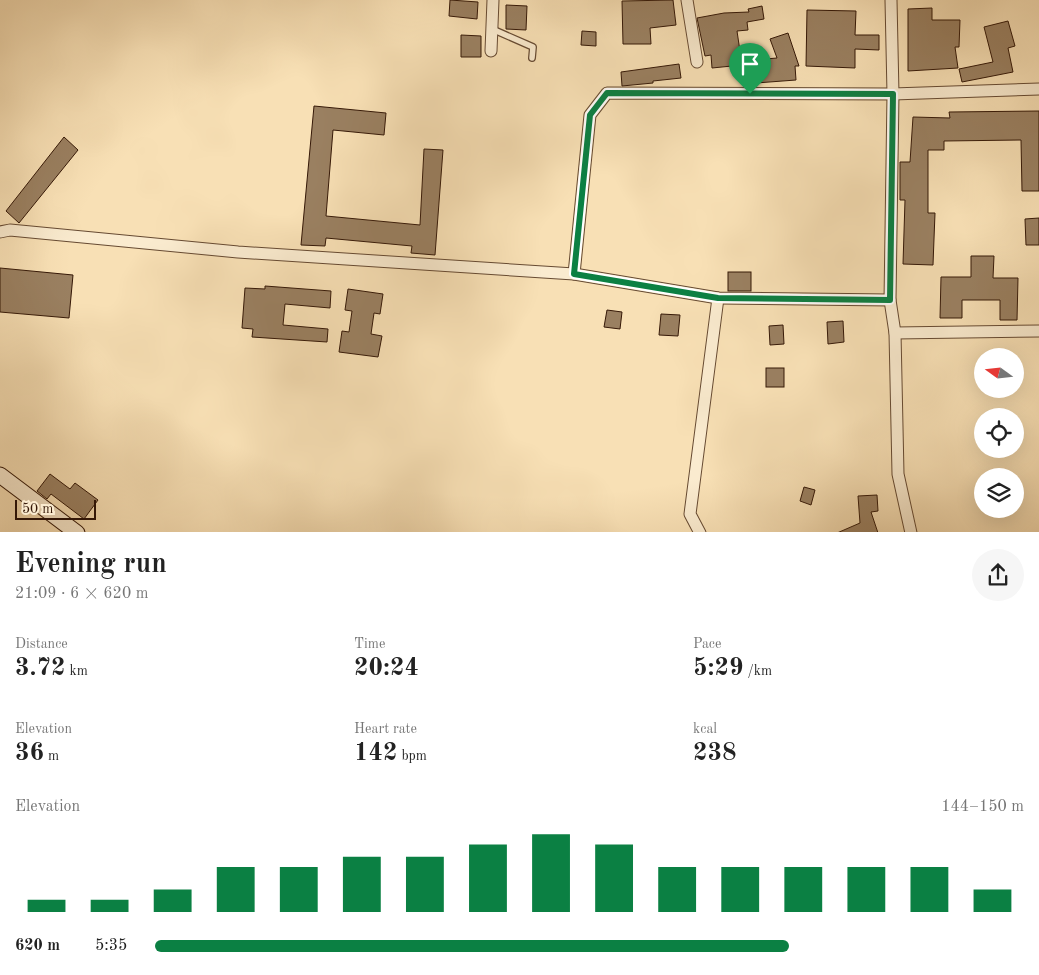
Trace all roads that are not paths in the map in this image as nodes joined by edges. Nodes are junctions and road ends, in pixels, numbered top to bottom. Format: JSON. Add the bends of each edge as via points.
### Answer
{"nodes":[{"id":1,"x":492,"y":0,"type":"edge"},
{"id":2,"x":687,"y":0,"type":"edge"},
{"id":3,"x":891,"y":0,"type":"edge"},
{"id":4,"x":492,"y":29,"type":"junction"},
{"id":5,"x":491,"y":51,"type":"dead end"},
{"id":6,"x":532,"y":58,"type":"dead end"},
{"id":7,"x":697,"y":62,"type":"dead end"},
{"id":8,"x":1039,"y":89,"type":"edge"},
{"id":9,"x":893,"y":94,"type":"junction"},
{"id":10,"x":0,"y":232,"type":"edge"},
{"id":11,"x":574,"y":274,"type":"junction"},
{"id":12,"x":718,"y":298,"type":"junction"},
{"id":13,"x":890,"y":300,"type":"junction"},
{"id":14,"x":1039,"y":331,"type":"edge"},
{"id":15,"x":895,"y":332,"type":"junction"},
{"id":16,"x":0,"y":475,"type":"edge"},
{"id":17,"x":77,"y":532,"type":"edge"},
{"id":18,"x":700,"y":532,"type":"edge"},
{"id":19,"x":911,"y":532,"type":"edge"}],
"edges":[{"from":1,"to":4,"type":"street"},
{"from":2,"to":7,"type":"street"},
{"from":3,"to":9,"type":"street"},
{"from":4,"to":5,"type":"street"},
{"from":4,"to":6,"type":"lane","via":[[533,47]]},
{"from":8,"to":9,"type":"street"},
{"from":9,"to":11,"type":"street","via":[[607,93],[590,115]]},
{"from":9,"to":13,"type":"street"},
{"from":10,"to":11,"type":"street","via":[[10,230],[238,252]]},
{"from":11,"to":12,"type":"street"},
{"from":12,"to":13,"type":"street"},
{"from":12,"to":18,"type":"street","via":[[690,514]]},
{"from":13,"to":15,"type":"street"},
{"from":14,"to":15,"type":"street"},
{"from":15,"to":19,"type":"street","via":[[898,474]]},
{"from":16,"to":17,"type":"main road"}]}
